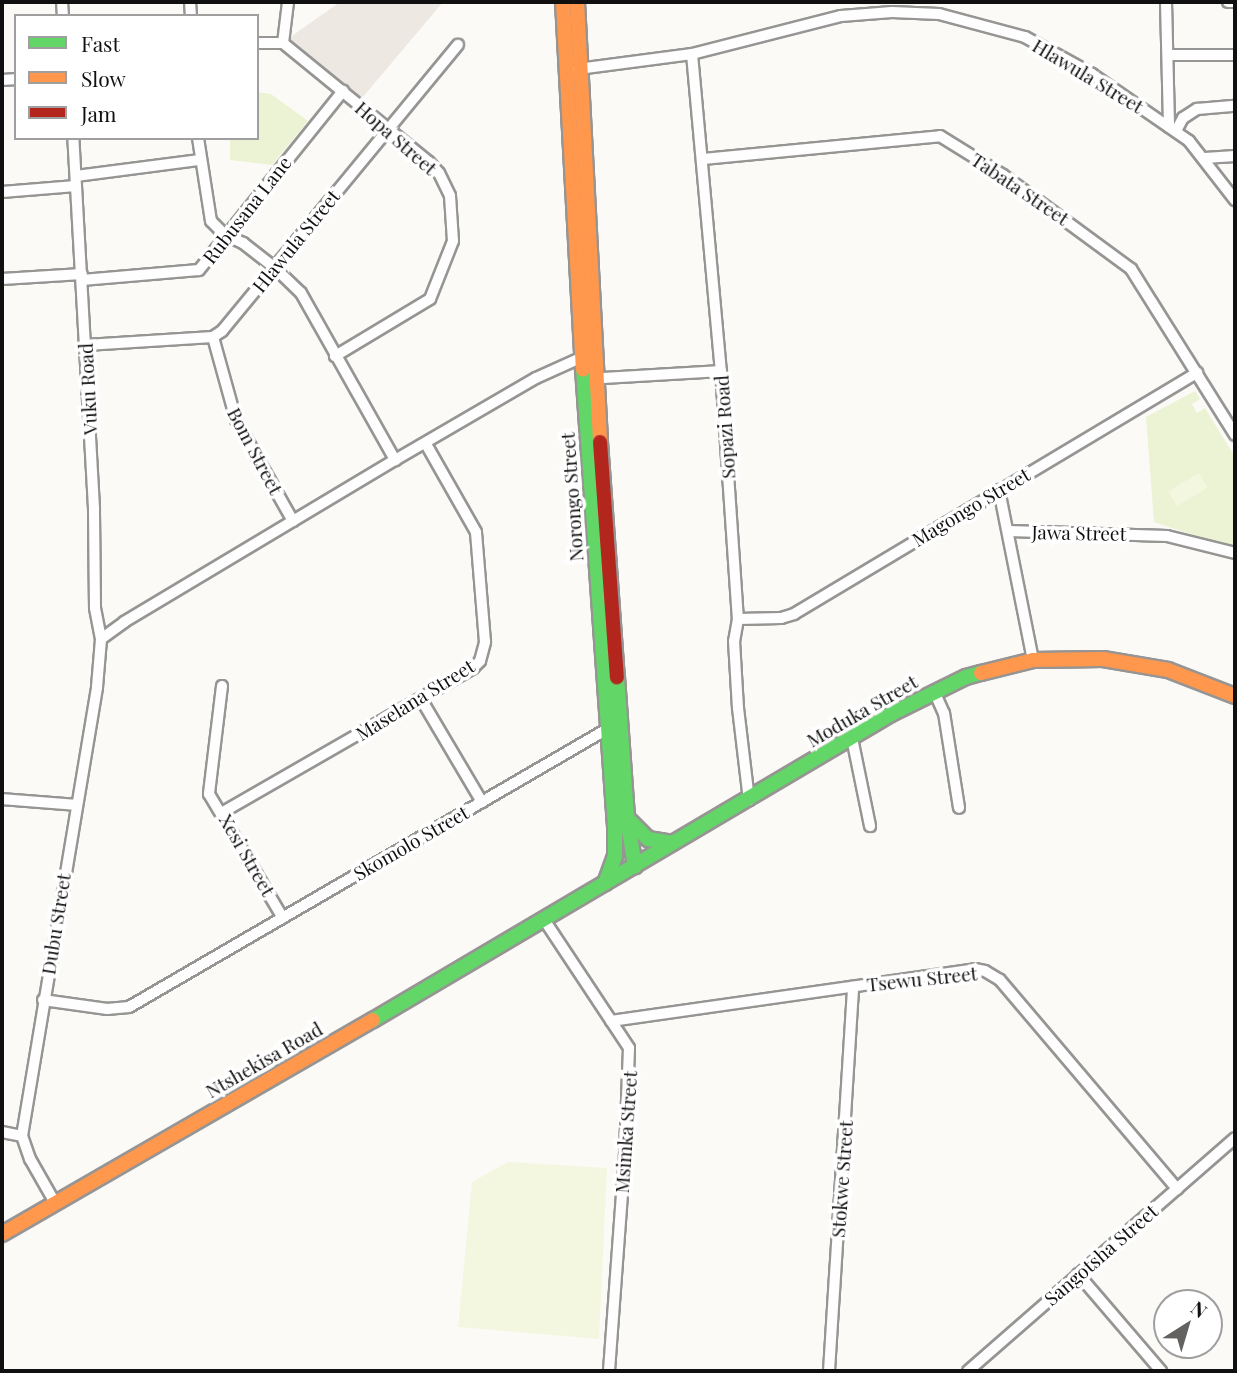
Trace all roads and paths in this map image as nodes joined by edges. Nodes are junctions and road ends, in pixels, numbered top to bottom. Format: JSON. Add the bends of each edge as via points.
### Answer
{"nodes":[{"id":1,"x":288,"y":2,"type":"edge"},
{"id":2,"x":563,"y":2,"type":"edge"},
{"id":3,"x":577,"y":2,"type":"edge"},
{"id":4,"x":1166,"y":2,"type":"edge"},
{"id":5,"x":1228,"y":2,"type":"edge"},
{"id":6,"x":1235,"y":2,"type":"edge"},
{"id":7,"x":259,"y":43,"type":"edge"},
{"id":8,"x":283,"y":43,"type":"junction"},
{"id":9,"x":458,"y":45,"type":"dead end"},
{"id":10,"x":692,"y":54,"type":"junction"},
{"id":11,"x":1168,"y":55,"type":"junction"},
{"id":12,"x":1235,"y":55,"type":"edge"},
{"id":13,"x":578,"y":69,"type":"junction"},
{"id":14,"x":343,"y":91,"type":"junction"},
{"id":15,"x":573,"y":104,"type":"junction"},
{"id":16,"x":1235,"y":106,"type":"edge"},
{"id":17,"x":388,"y":128,"type":"junction"},
{"id":18,"x":1173,"y":129,"type":"junction"},
{"id":19,"x":73,"y":140,"type":"edge"},
{"id":20,"x":198,"y":140,"type":"edge"},
{"id":21,"x":1235,"y":156,"type":"edge"},
{"id":22,"x":1205,"y":158,"type":"junction"},
{"id":23,"x":704,"y":159,"type":"junction"},
{"id":24,"x":200,"y":160,"type":"junction"},
{"id":25,"x":76,"y":181,"type":"junction"},
{"id":26,"x":2,"y":192,"type":"edge"},
{"id":27,"x":1235,"y":200,"type":"edge"},
{"id":28,"x":225,"y":235,"type":"junction"},
{"id":29,"x":274,"y":267,"type":"junction"},
{"id":30,"x":82,"y":277,"type":"junction"},
{"id":31,"x":2,"y":279,"type":"edge"},
{"id":32,"x":213,"y":337,"type":"junction"},
{"id":33,"x":86,"y":345,"type":"junction"},
{"id":34,"x":588,"y":354,"type":"junction"},
{"id":35,"x":335,"y":356,"type":"junction"},
{"id":36,"x":721,"y":371,"type":"junction"},
{"id":37,"x":1197,"y":373,"type":"junction"},
{"id":38,"x":590,"y":378,"type":"junction"},
{"id":39,"x":1235,"y":435,"type":"edge"},
{"id":40,"x":426,"y":444,"type":"junction"},
{"id":41,"x":395,"y":460,"type":"junction"},
{"id":42,"x":999,"y":490,"type":"junction"},
{"id":43,"x":293,"y":521,"type":"junction"},
{"id":44,"x":1009,"y":531,"type":"junction"},
{"id":45,"x":1235,"y":553,"type":"edge"},
{"id":46,"x":738,"y":619,"type":"junction"},
{"id":47,"x":101,"y":639,"type":"junction"},
{"id":48,"x":1033,"y":660,"type":"junction"},
{"id":49,"x":222,"y":686,"type":"dead end"},
{"id":50,"x":934,"y":691,"type":"junction"},
{"id":51,"x":1234,"y":697,"type":"edge"},
{"id":52,"x":421,"y":699,"type":"junction"},
{"id":53,"x":609,"y":728,"type":"junction"},
{"id":54,"x":852,"y":737,"type":"junction"},
{"id":55,"x":2,"y":799,"type":"edge"},
{"id":56,"x":749,"y":800,"type":"junction"},
{"id":57,"x":482,"y":802,"type":"junction"},
{"id":58,"x":76,"y":805,"type":"junction"},
{"id":59,"x":959,"y":808,"type":"dead end"},
{"id":60,"x":223,"y":812,"type":"junction"},
{"id":61,"x":627,"y":818,"type":"junction"},
{"id":62,"x":870,"y":825,"type":"dead end"},
{"id":63,"x":673,"y":843,"type":"junction"},
{"id":64,"x":635,"y":866,"type":"junction"},
{"id":65,"x":605,"y":883,"type":"junction"},
{"id":66,"x":283,"y":918,"type":"junction"},
{"id":67,"x":543,"y":918,"type":"junction"},
{"id":68,"x":853,"y":986,"type":"junction"},
{"id":69,"x":43,"y":1000,"type":"junction"},
{"id":70,"x":611,"y":1021,"type":"junction"},
{"id":71,"x":2,"y":1132,"type":"edge"},
{"id":72,"x":22,"y":1136,"type":"junction"},
{"id":73,"x":1235,"y":1139,"type":"edge"},
{"id":74,"x":1177,"y":1189,"type":"junction"},
{"id":75,"x":54,"y":1201,"type":"junction"},
{"id":76,"x":2,"y":1234,"type":"edge"},
{"id":77,"x":1078,"y":1275,"type":"junction"},
{"id":78,"x":609,"y":1371,"type":"edge"},
{"id":79,"x":829,"y":1371,"type":"edge"},
{"id":80,"x":968,"y":1371,"type":"edge"},
{"id":81,"x":1161,"y":1371,"type":"edge"}],
"edges":[{"from":1,"to":8,"type":"street"},
{"from":2,"to":15,"type":"street"},
{"from":3,"to":13,"type":"street"},
{"from":4,"to":11,"type":"street"},
{"from":5,"to":6,"type":"street"},
{"from":7,"to":8,"type":"street"},
{"from":8,"to":14,"type":"street","name":"Hopa Street"},
{"from":9,"to":17,"type":"street","name":"Hlawula Street"},
{"from":10,"to":13,"type":"street","name":"Hlawula Street"},
{"from":10,"to":18,"type":"street","name":"Hlawula Street","via":[[841,16],[939,15],[1025,37],[1092,74]]},
{"from":10,"to":23,"type":"street","name":"Sopazi Road"},
{"from":11,"to":12,"type":"street"},
{"from":11,"to":18,"type":"street"},
{"from":13,"to":15,"type":"street"},
{"from":14,"to":17,"type":"street","name":"Hopa Street"},
{"from":14,"to":28,"type":"street","name":"Rubusana Lane"},
{"from":15,"to":34,"type":"street","name":"Norongo Street","via":[[593,304]]},
{"from":16,"to":18,"type":"street","via":[[1197,109]]},
{"from":17,"to":29,"type":"street","name":"Hlawula Street"},
{"from":17,"to":35,"type":"street","name":"Hopa Street","via":[[439,173],[450,196],[453,240],[430,299]]},
{"from":18,"to":22,"type":"street","name":"Hlawula Street"},
{"from":19,"to":25,"type":"street","name":"Vuku Road"},
{"from":20,"to":24,"type":"street"},
{"from":21,"to":22,"type":"street"},
{"from":22,"to":27,"type":"street","name":"Hlawula Street"},
{"from":23,"to":36,"type":"street","name":"Sopazi Road"},
{"from":23,"to":37,"type":"street","name":"Tabata Street","via":[[940,136],[1124,262]]},
{"from":24,"to":25,"type":"street"},
{"from":24,"to":28,"type":"street","via":[[211,221]]},
{"from":25,"to":26,"type":"street"},
{"from":25,"to":30,"type":"street","name":"Vuku Road"},
{"from":28,"to":29,"type":"street"},
{"from":28,"to":30,"type":"street","name":"Rubusana Lane","via":[[193,273]]},
{"from":29,"to":32,"type":"street","name":"Hlawula Street"},
{"from":29,"to":35,"type":"street","via":[[305,299]]},
{"from":30,"to":31,"type":"street","name":"Rubusana Lane"},
{"from":30,"to":33,"type":"street","name":"Vuku Road"},
{"from":32,"to":33,"type":"street"},
{"from":32,"to":43,"type":"street","name":"Bom Street","via":[[236,420]]},
{"from":33,"to":47,"type":"street","name":"Vuku Road","via":[[95,608]]},
{"from":34,"to":38,"type":"street","name":"Norongo Street"},
{"from":34,"to":40,"type":"street","via":[[536,378]]},
{"from":35,"to":41,"type":"street"},
{"from":36,"to":38,"type":"street"},
{"from":36,"to":46,"type":"street","name":"Sopazi Road"},
{"from":37,"to":39,"type":"street","name":"Tabata Street"},
{"from":37,"to":42,"type":"street","name":"Magongo Street"},
{"from":38,"to":53,"type":"street","name":"Norongo Street","via":[[589,478]]},
{"from":38,"to":61,"type":"street","name":"Norongo Street"},
{"from":40,"to":41,"type":"street"},
{"from":40,"to":52,"type":"street","name":"Maselana Street","via":[[476,532],[485,647],[473,668]]},
{"from":41,"to":43,"type":"street"},
{"from":42,"to":44,"type":"street","name":"Jawa Street"},
{"from":42,"to":46,"type":"street","name":"Magongo Street","via":[[794,614]]},
{"from":43,"to":47,"type":"street"},
{"from":44,"to":45,"type":"street","name":"Jawa Street","via":[[1148,535]]},
{"from":44,"to":48,"type":"street","name":"Jawa Street"},
{"from":46,"to":56,"type":"street","name":"Sopazi Road","via":[[734,641],[738,708]]},
{"from":47,"to":58,"type":"street","name":"Dubu Street"},
{"from":48,"to":50,"type":"street","name":"Moduka Street","via":[[981,671]]},
{"from":48,"to":51,"type":"street","name":"Moduka Street","via":[[1075,657],[1130,662],[1176,673]]},
{"from":49,"to":60,"type":"street","name":"Xesi Street","via":[[209,794]]},
{"from":50,"to":54,"type":"street","name":"Moduka Street"},
{"from":50,"to":59,"type":"street","via":[[944,713]]},
{"from":52,"to":57,"type":"street"},
{"from":52,"to":60,"type":"street","name":"Maselana Street"},
{"from":53,"to":57,"type":"street","name":"Skomolo Street"},
{"from":53,"to":65,"type":"street","name":"Norongo Street","via":[[616,848]]},
{"from":54,"to":56,"type":"street","name":"Moduka Street"},
{"from":54,"to":62,"type":"street"},
{"from":55,"to":58,"type":"street"},
{"from":56,"to":63,"type":"street","name":"Moduka Street"},
{"from":57,"to":66,"type":"street","name":"Skomolo Street"},
{"from":58,"to":69,"type":"street","name":"Dubu Street"},
{"from":60,"to":66,"type":"street","name":"Xesi Street"},
{"from":61,"to":63,"type":"street","via":[[648,839]]},
{"from":61,"to":64,"type":"street","name":"Norongo Street"},
{"from":63,"to":64,"type":"street","name":"Moduka Street"},
{"from":64,"to":65,"type":"street","name":"Moduka Street"},
{"from":65,"to":67,"type":"street","name":"Moduka Street"},
{"from":66,"to":69,"type":"street","name":"Skomolo Street","via":[[124,1009]]},
{"from":67,"to":70,"type":"street","name":"Msimka Street"},
{"from":67,"to":75,"type":"street","name":"Ntshekisa Road"},
{"from":68,"to":70,"type":"street","name":"Tsewu Street"},
{"from":68,"to":74,"type":"street","name":"Tsewu Street","via":[[975,969],[993,975]]},
{"from":68,"to":79,"type":"street","name":"Stokwe Street"},
{"from":69,"to":72,"type":"street","name":"Dubu Street"},
{"from":70,"to":78,"type":"street","name":"Msimka Street","via":[[631,1058]]},
{"from":71,"to":72,"type":"street"},
{"from":72,"to":75,"type":"street"},
{"from":73,"to":74,"type":"street","name":"Sangotsha Street"},
{"from":74,"to":77,"type":"street","name":"Sangotsha Street"},
{"from":75,"to":76,"type":"street","name":"Ntshekisa Road"},
{"from":77,"to":80,"type":"street","name":"Sangotsha Street"},
{"from":77,"to":81,"type":"street"}]}
